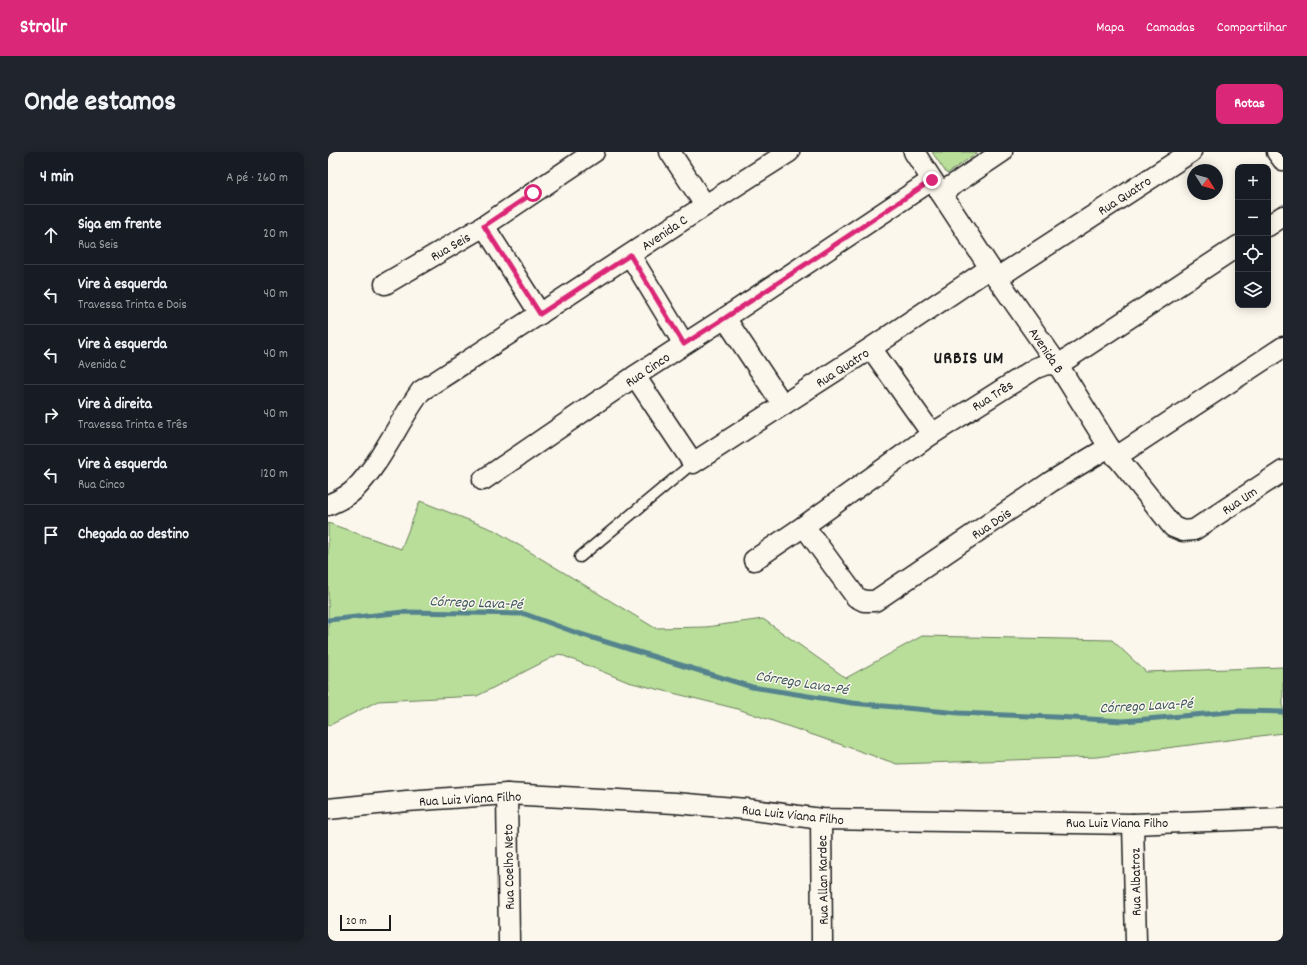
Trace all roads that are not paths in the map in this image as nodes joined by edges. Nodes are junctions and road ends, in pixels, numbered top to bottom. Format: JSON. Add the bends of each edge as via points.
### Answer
{"nodes":[{"id":1,"x":594,"y":152,"type":"edge"},
{"id":2,"x":670,"y":152,"type":"edge"},
{"id":3,"x":789,"y":152,"type":"edge"},
{"id":4,"x":914,"y":152,"type":"edge"},
{"id":5,"x":1002,"y":152,"type":"edge"},
{"id":6,"x":1191,"y":152,"type":"edge"},
{"id":7,"x":1277,"y":152,"type":"edge"},
{"id":8,"x":1283,"y":160,"type":"edge"},
{"id":9,"x":937,"y":187,"type":"junction"},
{"id":10,"x":705,"y":205,"type":"junction"},
{"id":11,"x":1283,"y":216,"type":"edge"},
{"id":12,"x":1271,"y":224,"type":"edge"},
{"id":13,"x":484,"y":226,"type":"junction"},
{"id":14,"x":1235,"y":248,"type":"edge"},
{"id":15,"x":630,"y":255,"type":"junction"},
{"id":16,"x":994,"y":273,"type":"junction"},
{"id":17,"x":385,"y":284,"type":"dead end"},
{"id":18,"x":540,"y":314,"type":"junction"},
{"id":19,"x":725,"y":318,"type":"junction"},
{"id":20,"x":684,"y":344,"type":"junction"},
{"id":21,"x":1283,"y":347,"type":"edge"},
{"id":22,"x":871,"y":348,"type":"junction"},
{"id":23,"x":1058,"y":365,"type":"junction"},
{"id":24,"x":635,"y":376,"type":"junction"},
{"id":25,"x":783,"y":405,"type":"junction"},
{"id":26,"x":932,"y":434,"type":"junction"},
{"id":27,"x":1113,"y":452,"type":"junction"},
{"id":28,"x":693,"y":463,"type":"junction"},
{"id":29,"x":1283,"y":471,"type":"edge"},
{"id":30,"x":483,"y":480,"type":"dead end"},
{"id":31,"x":328,"y":505,"type":"edge"},
{"id":32,"x":804,"y":526,"type":"junction"},
{"id":33,"x":1194,"y":530,"type":"joint"},
{"id":34,"x":580,"y":557,"type":"dead end"},
{"id":35,"x":754,"y":560,"type":"dead end"},
{"id":36,"x":507,"y":794,"type":"junction"},
{"id":37,"x":328,"y":809,"type":"edge"},
{"id":38,"x":1283,"y":818,"type":"edge"},
{"id":39,"x":821,"y":819,"type":"junction"},
{"id":40,"x":1133,"y":824,"type":"junction"},
{"id":41,"x":509,"y":941,"type":"edge"},
{"id":42,"x":822,"y":941,"type":"edge"},
{"id":43,"x":1136,"y":941,"type":"edge"}],
"edges":[{"from":1,"to":13,"type":"street","name":"Rua Seis"},
{"from":2,"to":10,"type":"street"},
{"from":3,"to":10,"type":"street","name":"Avenida C"},
{"from":4,"to":9,"type":"street","name":"Avenida B"},
{"from":5,"to":9,"type":"street","name":"Rua Cinco"},
{"from":6,"to":16,"type":"street","name":"Rua Quatro"},
{"from":7,"to":8,"type":"street"},
{"from":9,"to":16,"type":"street","name":"Avenida B"},
{"from":9,"to":19,"type":"street","name":"Rua Cinco"},
{"from":10,"to":15,"type":"street","name":"Avenida C"},
{"from":11,"to":12,"type":"street"},
{"from":13,"to":17,"type":"street","name":"Rua Seis"},
{"from":13,"to":18,"type":"street"},
{"from":14,"to":23,"type":"street","name":"Rua Três"},
{"from":15,"to":18,"type":"street","name":"Avenida C"},
{"from":15,"to":20,"type":"street"},
{"from":16,"to":22,"type":"street","name":"Rua Quatro"},
{"from":16,"to":23,"type":"street","name":"Avenida B"},
{"from":18,"to":31,"type":"street","name":"Avenida C","via":[[421,391],[378,460],[354,490],[342,500]]},
{"from":19,"to":20,"type":"street","name":"Rua Cinco"},
{"from":19,"to":25,"type":"street"},
{"from":20,"to":24,"type":"street","name":"Rua Cinco"},
{"from":21,"to":27,"type":"street","name":"Rua Dois"},
{"from":22,"to":25,"type":"street","name":"Rua Quatro"},
{"from":22,"to":26,"type":"street"},
{"from":23,"to":26,"type":"street","name":"Rua Três","via":[[1048,364],[1036,368]]},
{"from":23,"to":27,"type":"street","name":"Avenida B"},
{"from":24,"to":28,"type":"street"},
{"from":24,"to":30,"type":"street","name":"Rua Cinco"},
{"from":25,"to":28,"type":"street","name":"Rua Quatro"},
{"from":26,"to":32,"type":"street","name":"Rua Três"},
{"from":27,"to":32,"type":"street","name":"Rua Dois","via":[[1052,481],[875,601],[864,601],[856,597]]},
{"from":27,"to":33,"type":"street","name":"Avenida B","via":[[1173,527],[1184,531]]},
{"from":28,"to":34,"type":"lane"},
{"from":29,"to":33,"type":"street","name":"Rua Um"},
{"from":32,"to":35,"type":"street","name":"Rua Três"},
{"from":36,"to":37,"type":"street","name":"Rua Luiz Viana Filho"},
{"from":36,"to":39,"type":"street","name":"Rua Luiz Viana Filho","via":[[683,803]]},
{"from":36,"to":41,"type":"street","name":"Rua Coelho Neto"},
{"from":38,"to":40,"type":"street","name":"Rua Luiz Viana Filho"},
{"from":39,"to":40,"type":"street","name":"Rua Luiz Viana Filho"},
{"from":39,"to":42,"type":"street","name":"Rua Allan Kardec"},
{"from":40,"to":43,"type":"street","name":"Rua Albatroz"}]}
